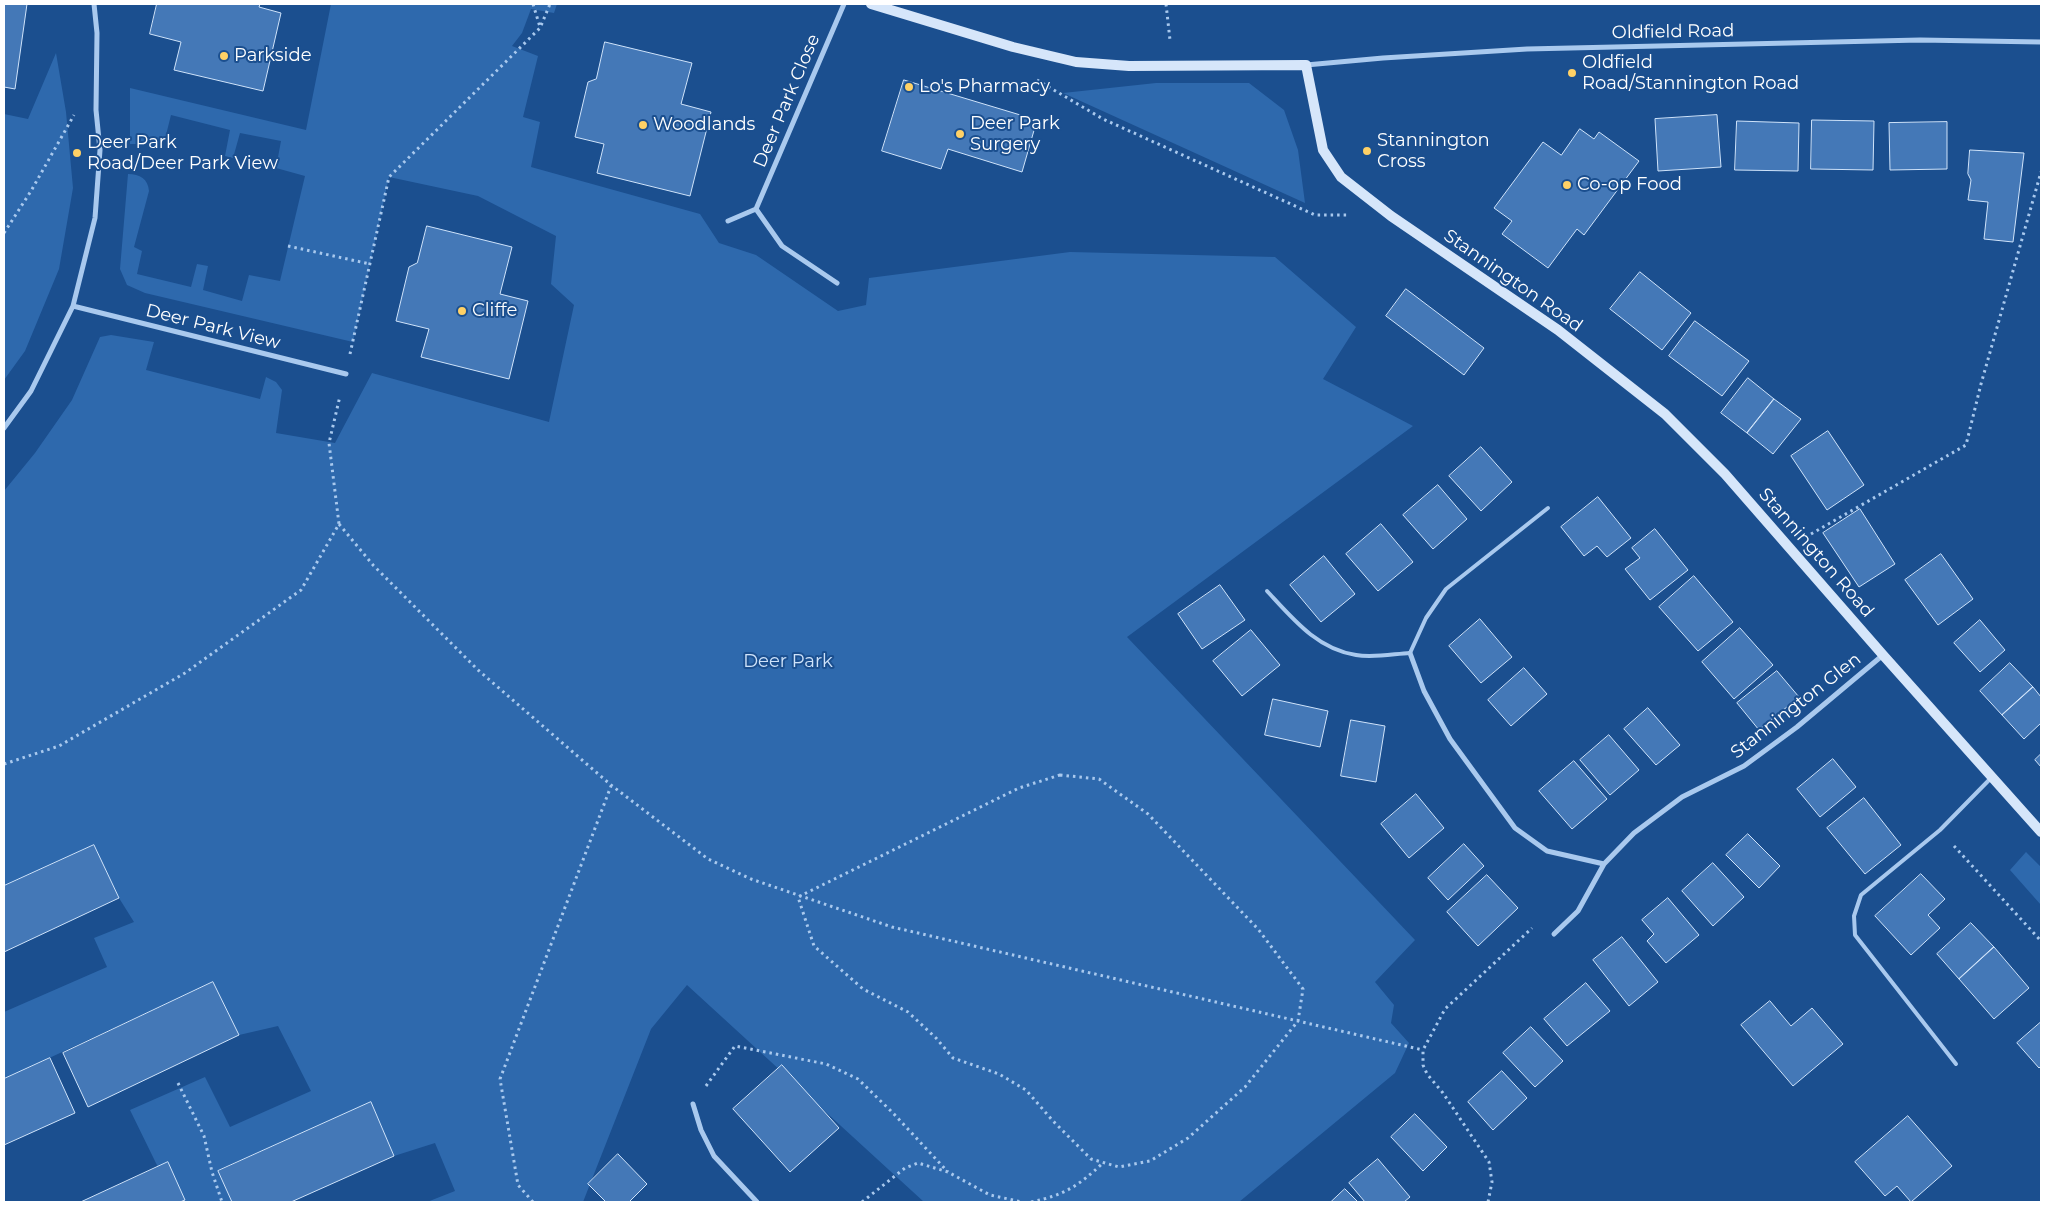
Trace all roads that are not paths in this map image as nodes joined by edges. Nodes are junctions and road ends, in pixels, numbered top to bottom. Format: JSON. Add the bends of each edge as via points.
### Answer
{"nodes":[{"id":1,"x":94,"y":4,"type":"edge"},
{"id":2,"x":844,"y":4,"type":"edge"},
{"id":3,"x":871,"y":4,"type":"edge"},
{"id":4,"x":2041,"y":42,"type":"edge"},
{"id":5,"x":1306,"y":65,"type":"junction"},
{"id":6,"x":756,"y":209,"type":"junction"},
{"id":7,"x":728,"y":221,"type":"dead end"},
{"id":8,"x":837,"y":283,"type":"dead end"},
{"id":9,"x":73,"y":306,"type":"junction"},
{"id":10,"x":346,"y":374,"type":"road end"},
{"id":11,"x":4,"y":428,"type":"edge"},
{"id":12,"x":1548,"y":508,"type":"dead end"},
{"id":13,"x":1267,"y":591,"type":"dead end"},
{"id":14,"x":1410,"y":653,"type":"junction"},
{"id":15,"x":1883,"y":655,"type":"junction"},
{"id":16,"x":1992,"y":777,"type":"junction"},
{"id":17,"x":2041,"y":832,"type":"edge"},
{"id":18,"x":1604,"y":864,"type":"junction"},
{"id":19,"x":1554,"y":934,"type":"road end"},
{"id":20,"x":1956,"y":1064,"type":"dead end"},
{"id":21,"x":693,"y":1104,"type":"road end"},
{"id":22,"x":757,"y":1202,"type":"edge"}],
"edges":[{"from":1,"to":9,"type":"street","via":[[100,150],[94,218]]},
{"from":2,"to":6,"type":"street","name":"Deer Park Close"},
{"from":3,"to":5,"type":"main road","via":[[1013,47],[1076,62],[1129,66]]},
{"from":4,"to":5,"type":"street","name":"Oldfield Road","via":[[1920,40],[1527,49]]},
{"from":5,"to":15,"type":"main road","name":"Stannington Road","via":[[1322,150],[1342,177],[1391,216],[1558,330],[1665,414],[1725,474]]},
{"from":6,"to":7,"type":"street"},
{"from":6,"to":8,"type":"street","via":[[782,246]]},
{"from":9,"to":10,"type":"street","name":"Deer Park View"},
{"from":9,"to":11,"type":"street","via":[[31,391]]},
{"from":12,"to":14,"type":"lane","via":[[1446,589],[1426,618]]},
{"from":13,"to":14,"type":"lane","via":[[1306,633],[1332,650],[1358,656]]},
{"from":14,"to":18,"type":"street","via":[[1424,691],[1450,739],[1515,828],[1547,851]]},
{"from":15,"to":16,"type":"main road","name":"Stannington Road"},
{"from":15,"to":18,"type":"street","name":"Stannington Glen","via":[[1797,727],[1744,766],[1682,797],[1642,827]]},
{"from":16,"to":17,"type":"main road","name":"Stannington Road"},
{"from":16,"to":20,"type":"lane","via":[[1940,830],[1862,895],[1854,916],[1855,935]]},
{"from":18,"to":19,"type":"street","name":"Stannington Glen","via":[[1578,911]]},
{"from":21,"to":22,"type":"street","via":[[700,1130],[714,1156]]}]}
